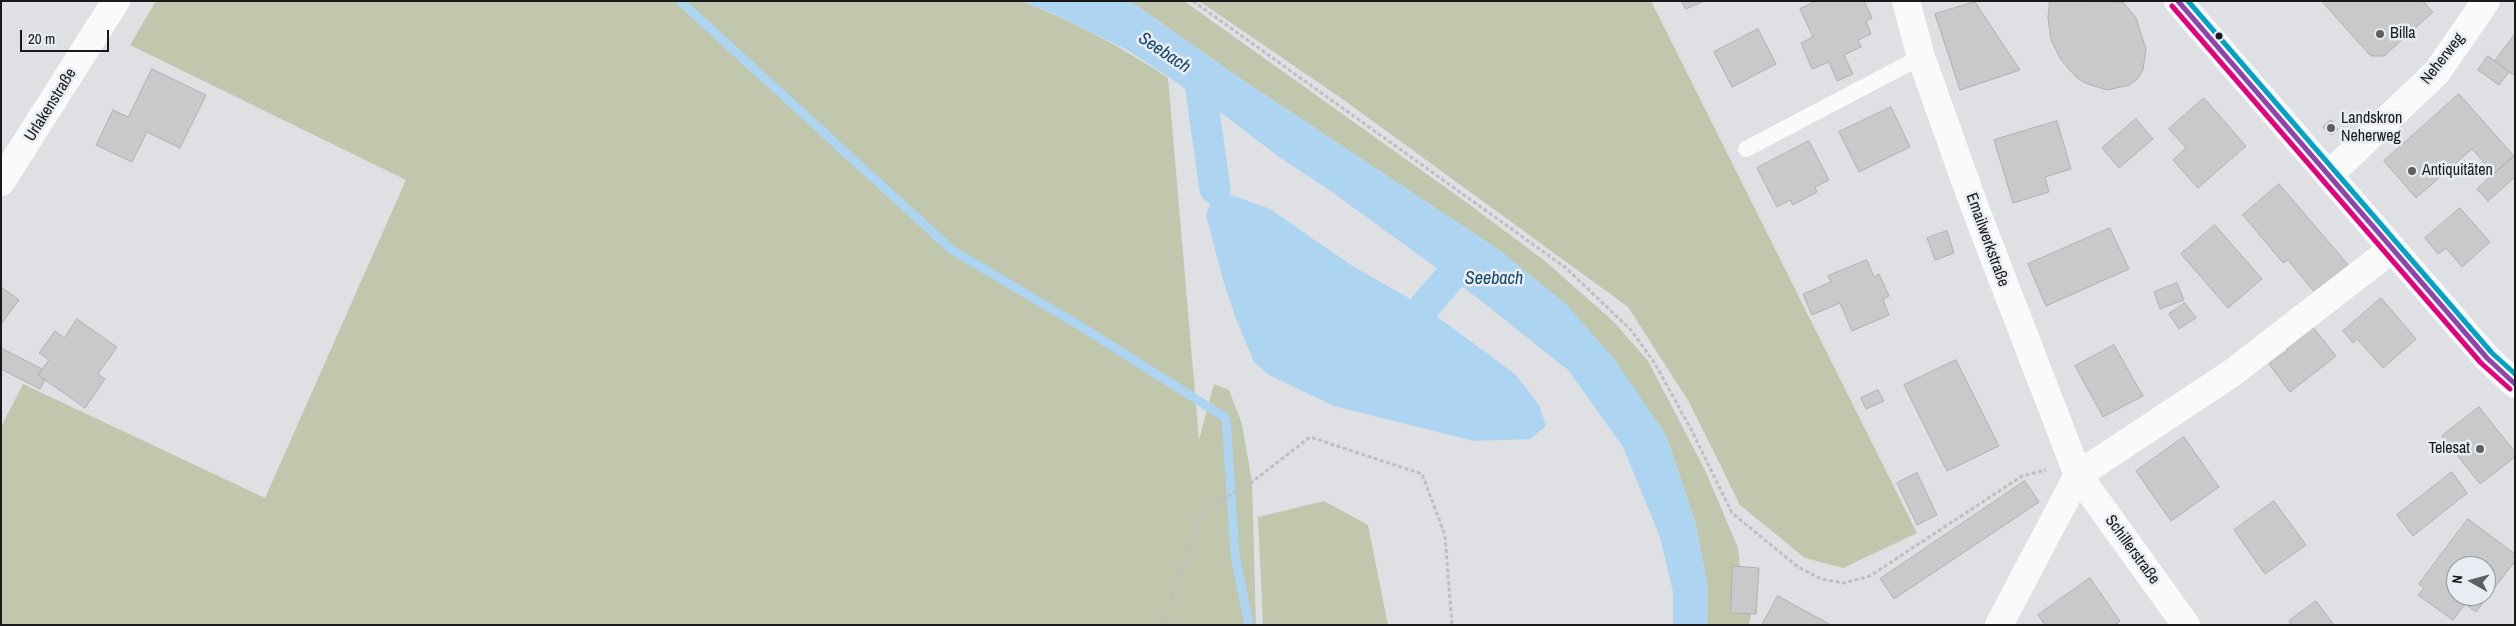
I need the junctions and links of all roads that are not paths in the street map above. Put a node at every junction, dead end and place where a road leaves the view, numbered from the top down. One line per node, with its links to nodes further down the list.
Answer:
1 (116, 1): 8 (street, Urlakenstraße)
2 (1906, 1): 5 (street, Emailwerkstraße)
3 (2178, 1): 7 (street)
4 (2486, 1): 7 (street, Neherweg)
5 (1920, 57): 6 (lane); 11 (street, Emailwerkstraße)
6 (1746, 149)
7 (2330, 174): 9 (street)
8 (1, 182)
9 (2392, 249): 10 (street); 11 (street)
10 (2515, 384)
11 (2078, 476): 12 (street); 13 (street, Schillerstraße)
12 (2000, 625)
13 (2186, 625)

